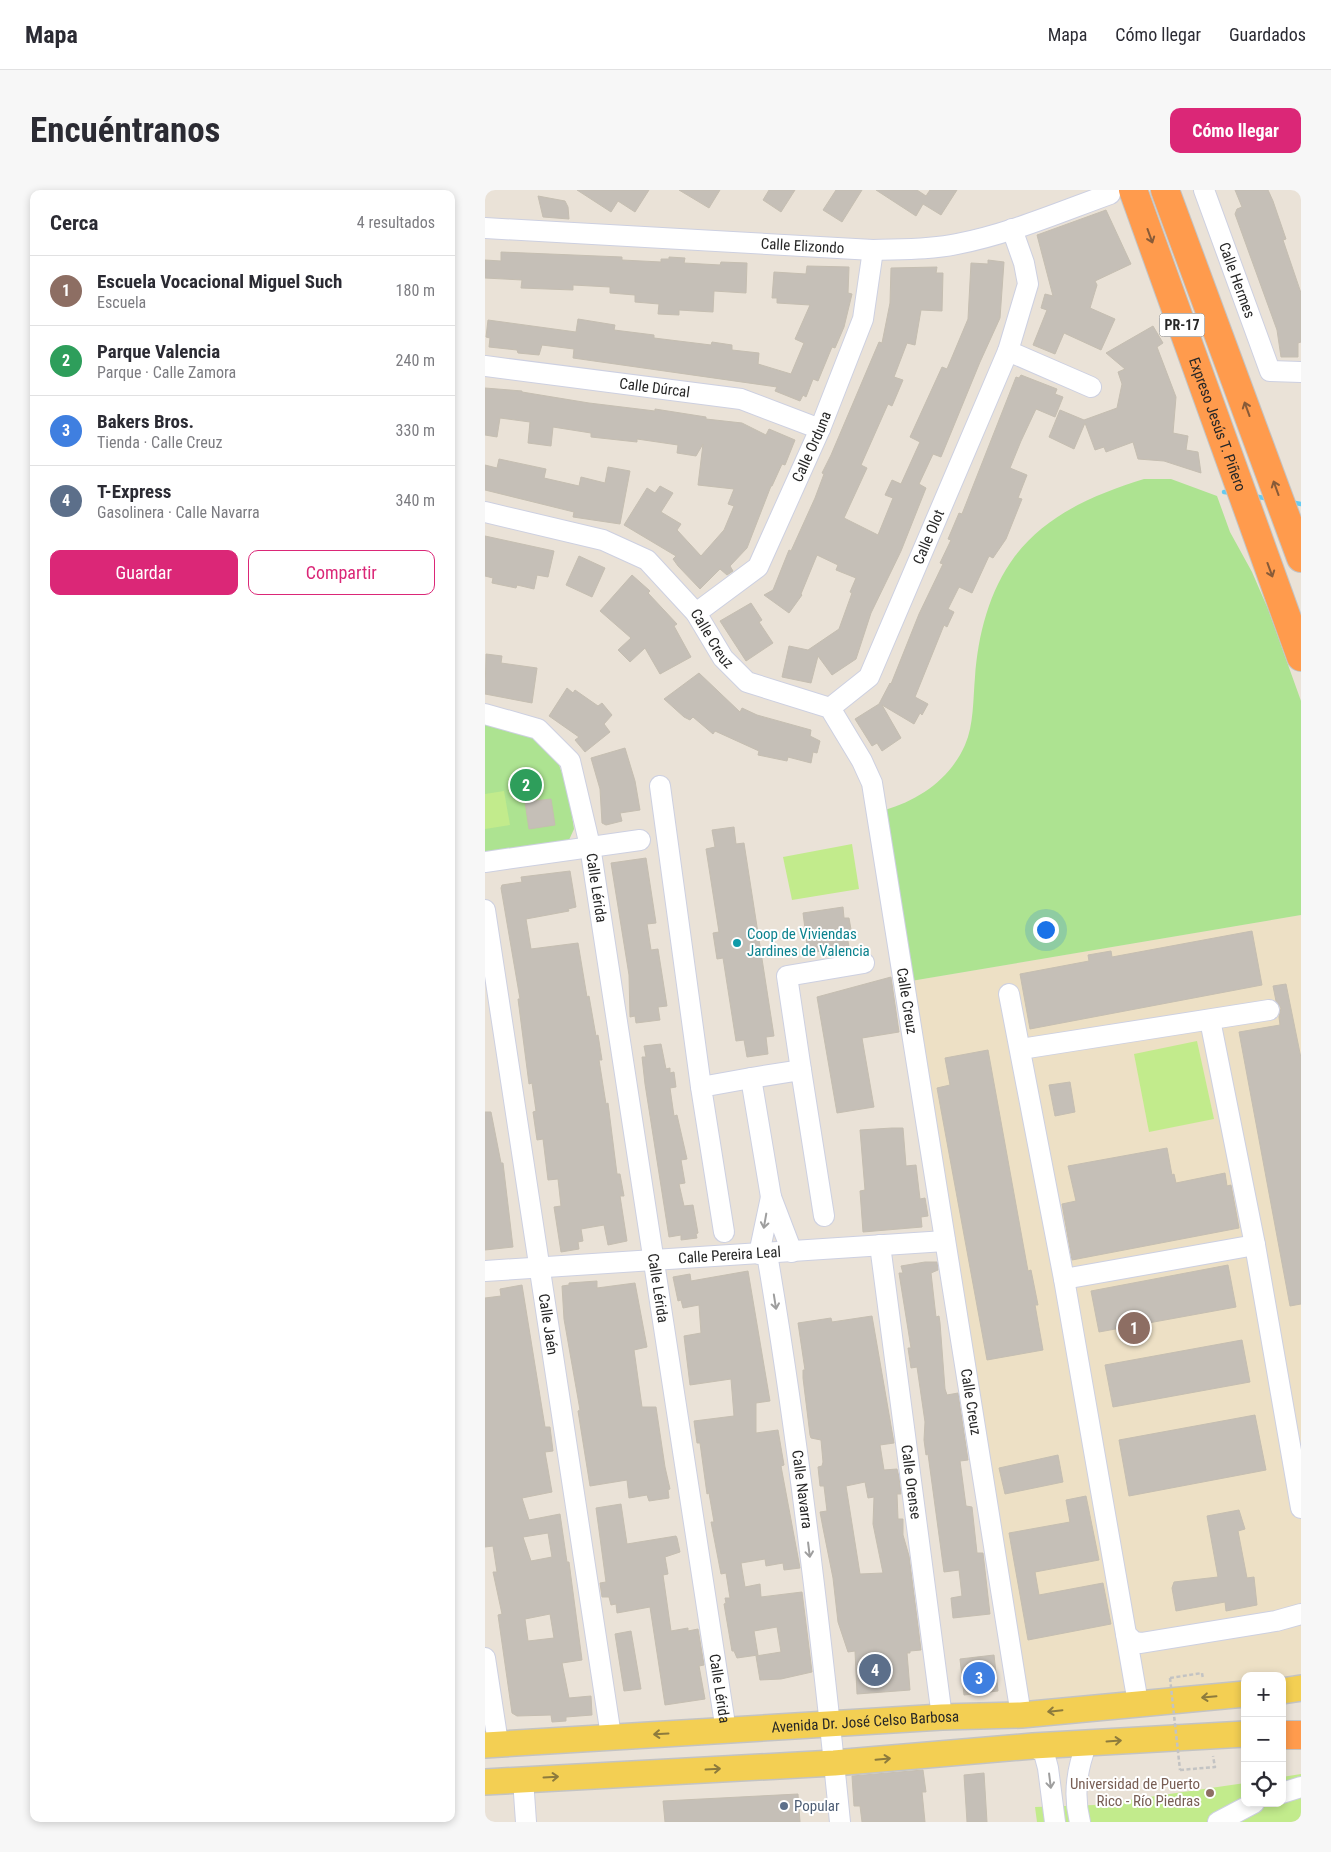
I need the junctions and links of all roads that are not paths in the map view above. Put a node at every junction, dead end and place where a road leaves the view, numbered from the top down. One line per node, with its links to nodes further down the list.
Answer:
1 (1165, 190): 13 (highway, PR-17, one-way to 1)
2 (1204, 190): 9 (street, Calle Hermes)
3 (1122, 192): 5 (street, Calle Elizondo); 15 (highway, Expreso Jesús T. Piñero / PR-17, one-way to 15)
4 (485, 228): 6 (street, Calle Elizondo)
5 (1012, 229): 6 (street, Calle Elizondo); 7 (street, Calle Olot)
6 (873, 250): 11 (street, Calle Orduna)
7 (1008, 351): 10 (street); 16 (street, Calle Olot)
8 (485, 366): 11 (street, Calle Dúrcal)
9 (1301, 372)
10 (1091, 386)
11 (820, 428): 14 (street, Calle Orduna)
12 (485, 512): 14 (street, Calle Creuz)
13 (1301, 558)
14 (696, 613): 16 (street, Calle Creuz)
15 (1301, 657)
16 (830, 708): 34 (street, Calle Creuz)
17 (485, 714): 20 (street, Calle Lérida)
18 (660, 786): 30 (street)
19 (640, 840): 20 (street)
20 (590, 846): 21 (street); 39 (street, Calle Lérida)
21 (485, 862)
22 (485, 910): 40 (street, Calle Jaén)
23 (865, 963): 28 (street)
24 (1009, 994): 27 (street)
25 (1269, 1010): 26 (street)
26 (1210, 1020): 27 (street); 36 (street)
27 (1021, 1049): 42 (street)
28 (801, 1070): 29 (street); 32 (street)
29 (751, 1078): 30 (street); 31 (street)
30 (701, 1087): 33 (street)
31 (771, 1197): 37 (street); 38 (street, one-way to 38)
32 (824, 1216)
33 (724, 1232)
34 (945, 1241): 35 (street, Calle Pereira Leal); 51 (street, Calle Creuz)
35 (880, 1245): 37 (street, Calle Pereira Leal); 52 (street, Calle Orense)
36 (1255, 1245): 42 (street); 43 (street)
37 (792, 1252): 38 (street, Calle Pereira Leal)
38 (763, 1254): 39 (street, Calle Pereira Leal); 53 (street, Calle Navarra, one-way to 53)
39 (653, 1260): 40 (street, Calle Pereira Leal); 56 (street, Calle Lérida)
40 (539, 1268): 41 (street, Calle Pereira Leal); 60 (street, Calle Jaén)
41 (485, 1271)
42 (1064, 1279): 45 (street)
43 (1301, 1508)
44 (1301, 1614): 45 (street)
45 (1126, 1634): 50 (street)
46 (485, 1658): 62 (street)
47 (1301, 1688): 48 (main road)
48 (1286, 1690)
49 (1241, 1694): 50 (main road, Avenida Dr. José Celso Barbosa, one-way to 50)
50 (1138, 1703): 51 (main road, Avenida Dr. José Celso Barbosa, one-way to 51)
51 (1021, 1715): 52 (main road, Avenida Dr. José Celso Barbosa)
52 (942, 1717): 53 (main road, Avenida Dr. José Celso Barbosa)
53 (831, 1725): 56 (main road, Avenida Dr. José Celso Barbosa); 64 (street, Calle Navarra)
54 (1301, 1726): 55 (main road)
55 (1286, 1729)
56 (726, 1731): 60 (main road, Avenida Dr. José Celso Barbosa, one-way to 60)
57 (1241, 1734): 61 (main road, one-way to 57)
58 (1286, 1734): 59 (highway)
59 (1301, 1735)
60 (611, 1736): 62 (main road, Avenida Dr. José Celso Barbosa)
61 (1087, 1743): 63 (main road); 73 (street)
62 (492, 1744)
63 (1033, 1746): 64 (main road, one-way to 63); 72 (street, one-way to 72)
64 (834, 1764): 65 (main road, one-way to 64); 71 (street, Calle Navarra)
65 (523, 1779): 66 (main road); 70 (street)
66 (485, 1782)
67 (1301, 1787): 68 (street)
68 (1286, 1792)
69 (1246, 1807): 74 (street)
70 (526, 1822)
71 (840, 1822)
72 (1055, 1822)
73 (1080, 1822)
74 (1218, 1822)

